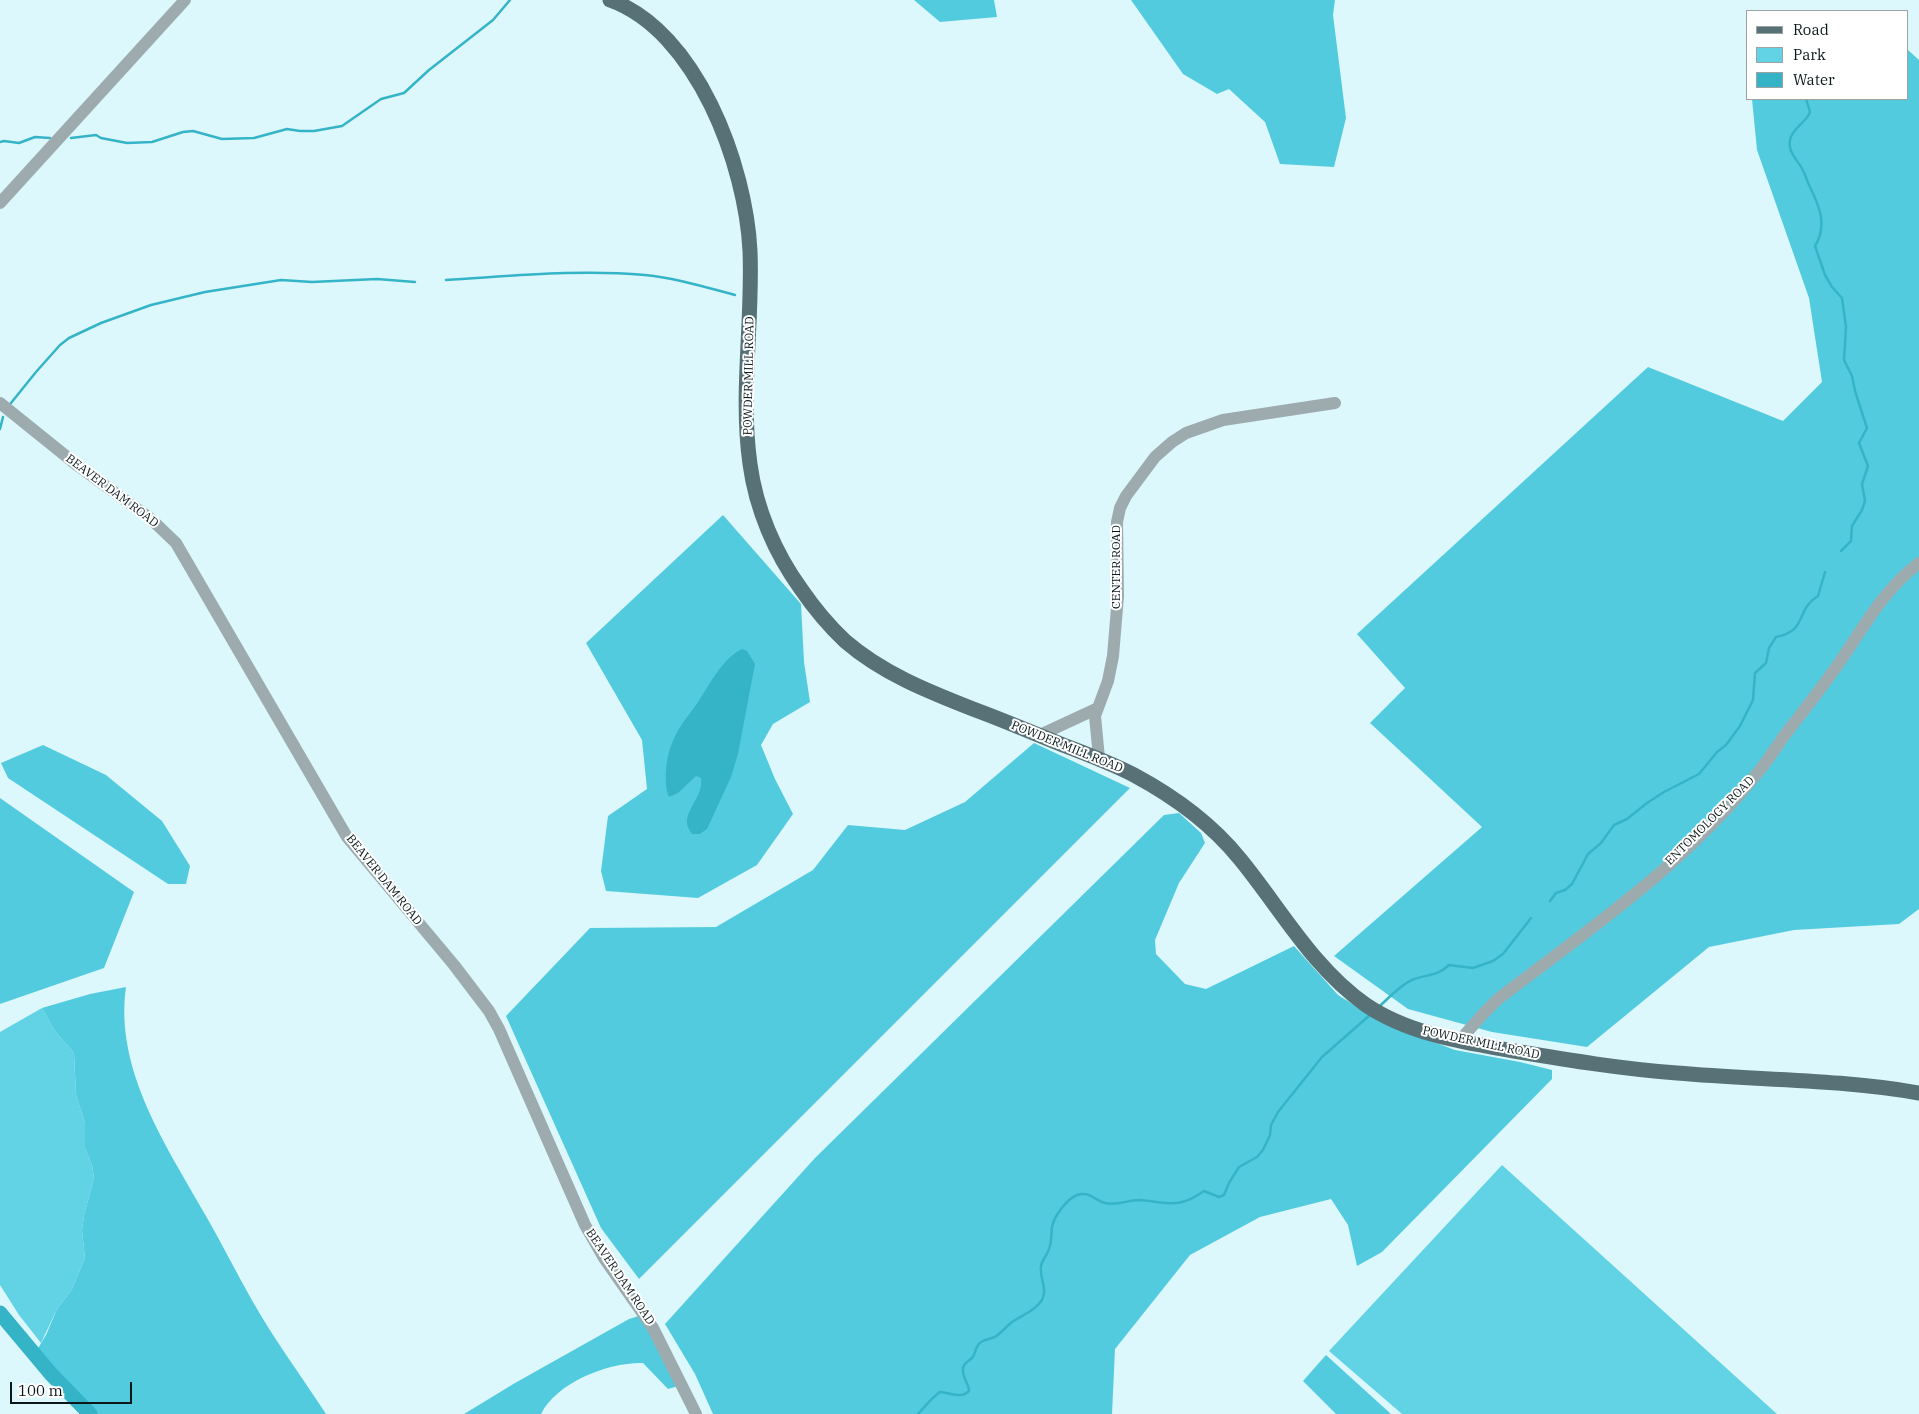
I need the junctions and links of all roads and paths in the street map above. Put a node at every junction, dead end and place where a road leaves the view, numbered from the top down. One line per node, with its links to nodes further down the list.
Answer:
1 (185, 0): 3 (street)
2 (610, 0): 8 (main road, POWDER MILL ROAD)
3 (0, 203)
4 (1336, 402): 7 (street, CENTER ROAD)
5 (0, 403): 12 (street, BEAVER DAM ROAD)
6 (1919, 564): 10 (street, ENTOMOLOGY ROAD)
7 (1096, 710): 8 (street); 9 (street, CENTER ROAD)
8 (1040, 735): 9 (main road, POWDER MILL ROAD)
9 (1099, 758): 10 (main road, POWDER MILL ROAD)
10 (1460, 1040): 11 (main road, POWDER MILL ROAD)
11 (1919, 1093)
12 (696, 1414)

